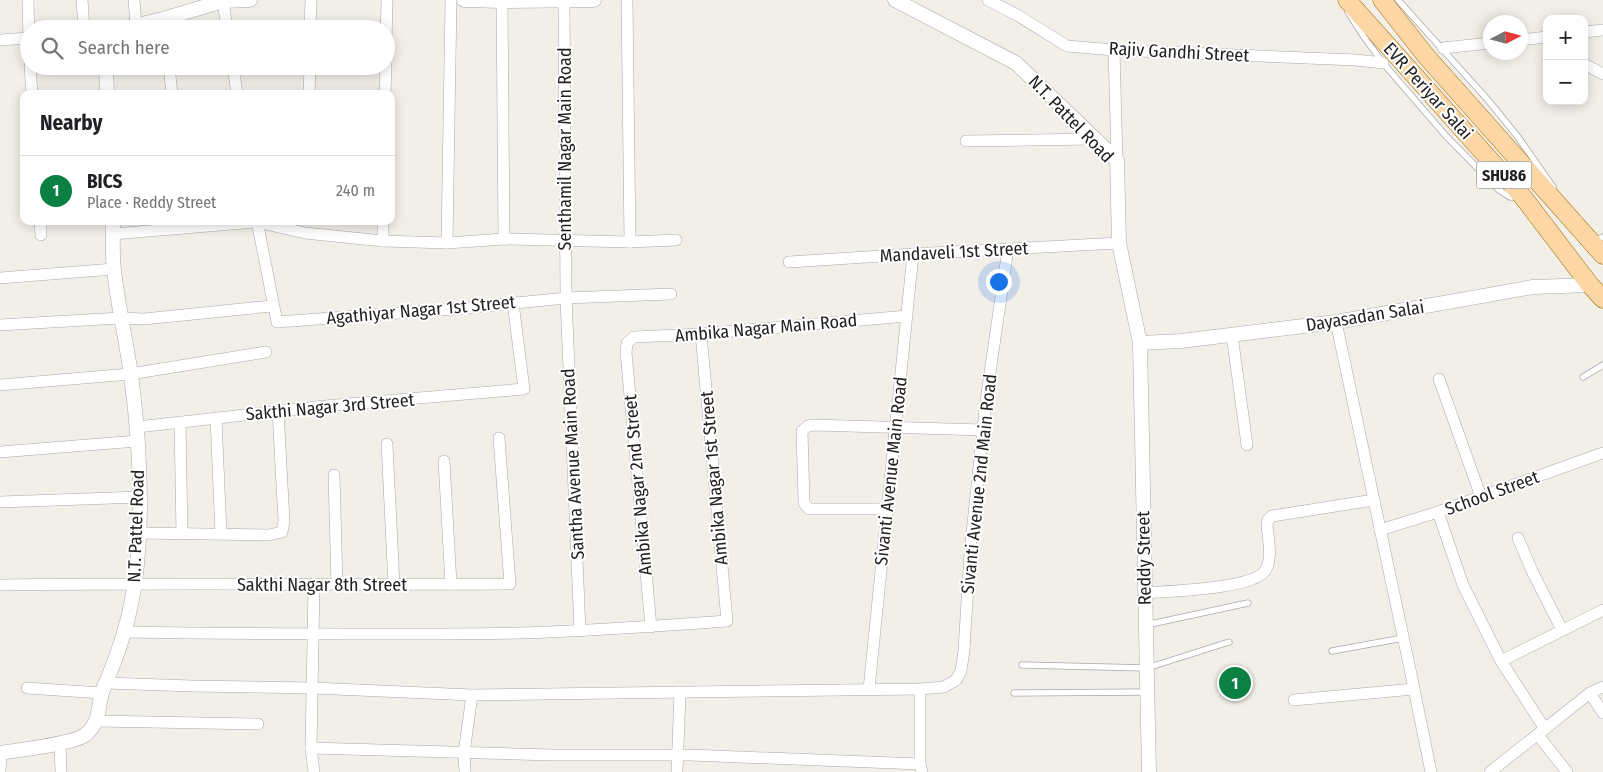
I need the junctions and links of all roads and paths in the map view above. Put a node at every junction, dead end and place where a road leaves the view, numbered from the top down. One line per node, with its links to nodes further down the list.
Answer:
1 (28, 0): 19 (street)
2 (82, 0): 20 (street)
3 (134, 0): 21 (street)
4 (250, 0): 16 (street)
5 (311, 0): 24 (street)
6 (387, 0): 25 (street)
7 (451, 0): 70 (street)
8 (464, 0): 17 (street)
9 (594, 0): 18 (street)
10 (627, 0): 69 (street)
11 (895, 0): 52 (street, N.T. Pattel Road)
12 (988, 0): 36 (street, Rajiv Gandhi Street)
13 (1346, 0): 37 (lane); 55 (main road, EVR Periyar Salai / SHU86)
14 (1382, 0): 56 (main road, EVR Periyar Salai / SHU86)
15 (1398, 0): 35 (lane)
16 (223, 1): 22 (street); 23 (street)
17 (502, 1): 18 (street); 65 (street)
18 (564, 1): 68 (street, Senthamil Nagar Main Road)
19 (29, 20)
20 (83, 20)
21 (136, 20)
22 (174, 20)
23 (226, 20)
24 (310, 20)
25 (387, 20)
26 (1603, 30): 27 (street)
27 (1588, 32)
28 (1543, 37): 29 (street)
29 (1534, 38): 31 (street); 33 (street)
30 (20, 39): 32 (street)
31 (1528, 39)
32 (0, 40)
33 (1543, 43)
34 (1483, 44): 35 (street)
35 (1443, 48): 56 (lane)
36 (1114, 50): 37 (street, Rajiv Gandhi Street); 54 (street)
37 (1383, 63): 55 (lane)
38 (1588, 66): 39 (street)
39 (1603, 74)
40 (31, 75): 46 (street)
41 (106, 75): 47 (street)
42 (170, 75): 48 (street)
43 (235, 75): 49 (street)
44 (310, 75): 50 (street)
45 (386, 75): 51 (street)
46 (32, 90)
47 (107, 90)
48 (172, 90)
49 (237, 90)
50 (309, 90)
51 (385, 90)
52 (1095, 139): 53 (street); 54 (street, N.T. Pattel Road)
53 (966, 141)
54 (1116, 160): 71 (street, N.T. Pattel Road)
55 (1523, 197): 78 (main road, EVR Periyar Salai / SHU86)
56 (1559, 206): 72 (main road, EVR Periyar Salai / SHU86)
57 (40, 225): 64 (street)
58 (185, 225): 63 (street)
59 (258, 225): 83 (street)
60 (286, 225): 62 (street)
61 (383, 225): 67 (street)
62 (306, 227): 67 (street)
63 (113, 228): 76 (street, N.T. Pattel Road)
64 (41, 235)
65 (504, 239): 68 (street); 70 (street)
66 (676, 240): 69 (street)
67 (383, 241): 70 (street)
68 (566, 242): 69 (street); 80 (street, Senthamil Nagar Main Road)
69 (630, 242)
70 (447, 243)
71 (1119, 243): 73 (street, Mandaveli 1st Street); 91 (street, N.T. Pattel Road)
72 (1599, 245)
73 (1008, 249): 74 (street, Mandaveli 1st Street); 102 (street, Sivanti Avenue 2nd Main Road)
74 (913, 254): 75 (street, Mandaveli 1st Street); 84 (street, Sivanti Avenue Main Road)
75 (789, 262)
76 (114, 268): 77 (street); 85 (street, N.T. Pattel Road)
77 (0, 278)
78 (1590, 285): 81 (main road, EVR Periyar Salai / SHU86); 86 (street, Dayasadan Salai)
79 (671, 294): 80 (street, Agathiyar Nagar 1st Street)
80 (566, 298): 82 (street, Agathiyar Nagar 1st Street); 134 (street, Santha Avenue Main Road)
81 (1603, 299)
82 (513, 303): 83 (street, Agathiyar Nagar 1st Street); 98 (street, Sakthi Nagar 3rd Street)
83 (272, 306): 85 (street)
84 (907, 316): 88 (street, Ambika Nagar Main Road); 101 (street, Sivanti Avenue Main Road)
85 (120, 318): 87 (street); 94 (street, N.T. Pattel Road)
86 (1336, 322): 89 (street, Dayasadan Salai); 113 (street)
87 (0, 325)
88 (701, 334): 90 (street, Ambika Nagar Main Road); 132 (street, Ambika Nagar 1st Street)
89 (1232, 335): 91 (street, Dayasadan Salai); 106 (street)
90 (627, 343): 132 (street, Ambika Nagar 2nd Street)
91 (1140, 343): 128 (street, Reddy Street)
92 (266, 352): 94 (street)
93 (1603, 366): 95 (lane)
94 (130, 374): 97 (street); 103 (street, N.T. Pattel Road)
95 (1584, 377)
96 (1439, 380): 112 (street)
97 (0, 385)
98 (278, 411): 99 (street, Sakthi Nagar 3rd Street); 120 (street)
99 (216, 418): 100 (street, Sakthi Nagar 3rd Street); 120 (street)
100 (180, 422): 103 (street, Sakthi Nagar 3rd Street); 119 (street)
101 (896, 427): 102 (street); 115 (street, Sivanti Avenue Main Road); 115 (street)
102 (983, 430): 148 (street, Sivanti Avenue 2nd Main Road)
103 (137, 434): 107 (street, Sakthi Nagar 3rd Street); 111 (street, N.T. Pattel Road)
104 (499, 438): 123 (street, Sakthi Nagar 8th Street)
105 (387, 444): 126 (street)
106 (1247, 445)
107 (0, 452)
108 (1603, 453): 112 (street, School Street)
109 (444, 461): 123 (street)
110 (334, 475): 125 (street)
111 (140, 497): 114 (street); 118 (street, N.T. Pattel Road)
112 (1481, 497): 116 (street, School Street)
113 (1374, 500): 117 (street); 128 (street)
114 (0, 502)
115 (887, 509): 147 (street, Sivanti Avenue Main Road)
116 (1438, 512): 117 (street, School Street); 140 (street)
117 (1380, 530): 137 (street)
118 (139, 533): 119 (street); 122 (street, N.T. Pattel Road)
119 (182, 534): 120 (street)
120 (221, 534)
121 (1518, 538): 133 (street)
122 (135, 584): 124 (street, Sakthi Nagar 8th Street); 127 (street, Sakthi Nagar 8th Street); 135 (street, N.T. Pattel Road)
123 (451, 584): 126 (street, Sakthi Nagar 8th Street)
124 (0, 585)
125 (337, 585): 126 (street, Sakthi Nagar 8th Street); 127 (street, Sakthi Nagar 8th Street)
126 (394, 585)
127 (314, 586): 136 (street)
128 (1145, 593): 131 (street, Reddy Street)
129 (1248, 603): 131 (lane)
130 (1603, 610): 133 (street)
131 (1146, 625): 142 (street, Reddy Street)
132 (651, 627): 134 (street)
133 (1562, 630): 140 (street)
134 (580, 631): 136 (street)
135 (123, 632): 136 (street); 145 (street, N.T. Pattel Road)
136 (313, 634): 146 (street)
137 (1403, 638): 139 (lane); 149 (street)
138 (1229, 642): 142 (lane)
139 (1332, 651)
140 (1501, 661): 159 (street)
141 (1022, 665): 142 (lane)
142 (1146, 668): 151 (street, Reddy Street)
143 (1603, 687): 152 (street)
144 (27, 688): 145 (street, Sivanti Avenue 2nd Main Road)
145 (104, 688): 146 (street, Sivanti Avenue 2nd Main Road); 157 (street, N.T. Pattel Road)
146 (312, 688): 154 (street, Sivanti Avenue 2nd Main Road); 161 (street)
147 (869, 689): 148 (street, Sivanti Avenue 2nd Main Road); 150 (street, Sivanti Avenue 2nd Main Road)
148 (920, 689): 165 (street)
149 (1414, 689): 155 (street); 172 (street)
150 (680, 692): 154 (street, Sivanti Avenue 2nd Main Road); 164 (street)
151 (1147, 692): 153 (lane); 171 (street, Reddy Street)
152 (1590, 693): 156 (street); 159 (street)
153 (1014, 694)
154 (472, 695): 163 (street)
155 (1294, 700)
156 (1603, 713)
157 (97, 721): 158 (street); 160 (street)
158 (258, 724)
159 (1541, 732): 173 (street); 174 (street)
160 (60, 743): 162 (street); 167 (street)
161 (311, 748): 163 (street); 168 (street)
162 (0, 753): 166 (street)
163 (464, 753): 164 (street); 169 (street)
164 (678, 755): 165 (street); 170 (street)
165 (921, 768)
166 (0, 772)
167 (61, 772)
168 (314, 772)
169 (465, 772)
170 (678, 772)
171 (1149, 772)
172 (1431, 772)
173 (1490, 772)
174 (1567, 772)

